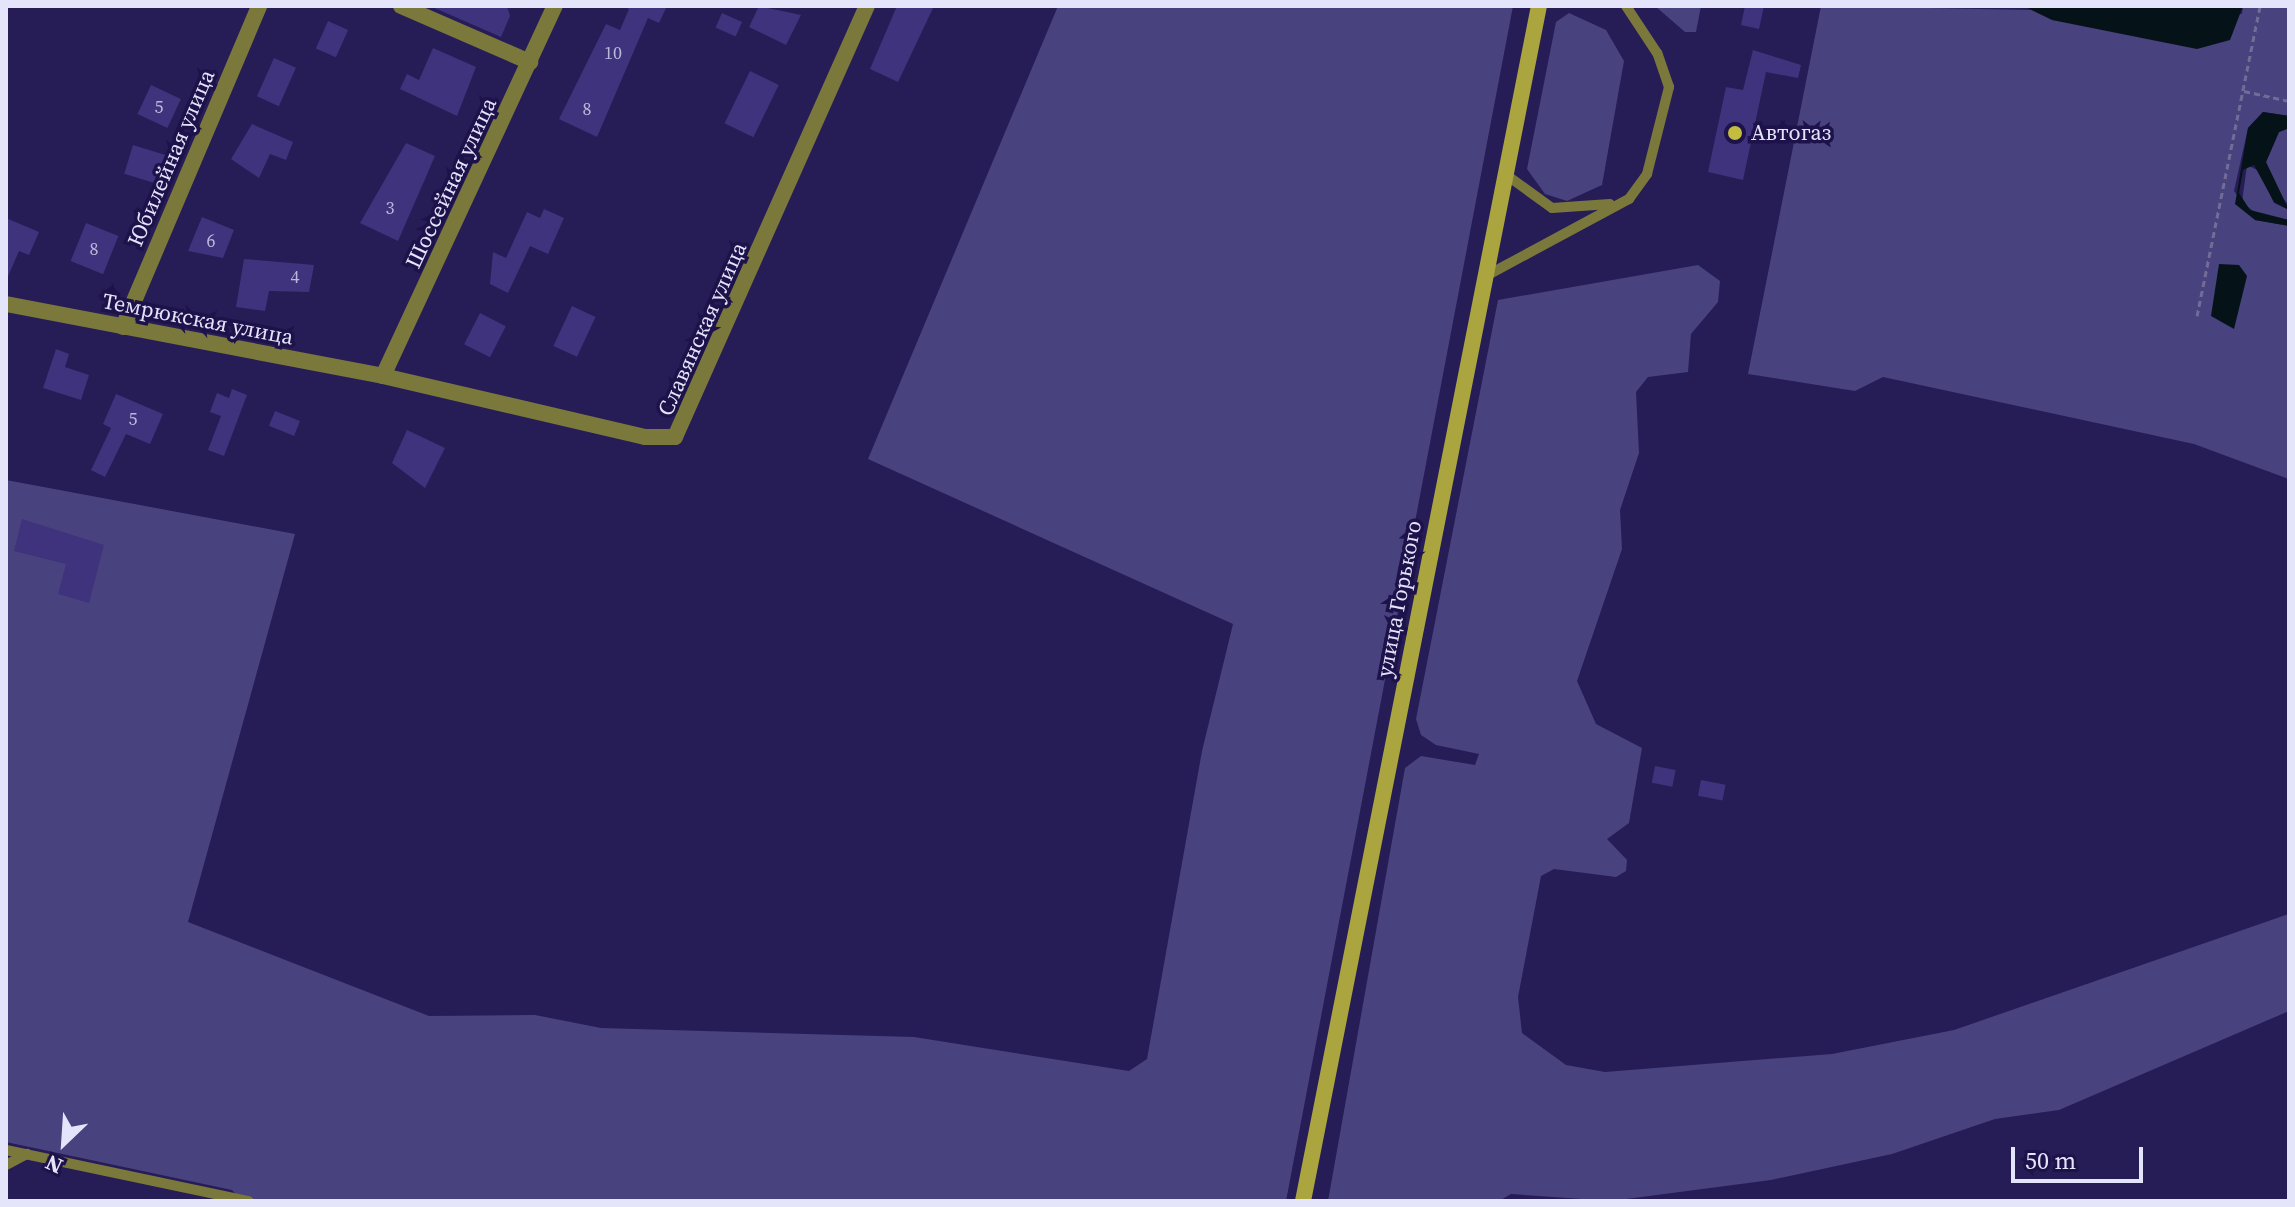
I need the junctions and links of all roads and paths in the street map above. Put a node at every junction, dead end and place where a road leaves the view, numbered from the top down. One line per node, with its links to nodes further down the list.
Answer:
1 (259, 6): 16 (street, Юбилейная улица)
2 (401, 6): 8 (street)
3 (555, 6): 8 (street, Шоссейная улица)
4 (867, 6): 17 (street, Славянская улица)
5 (1626, 6): 12 (lane)
6 (2260, 6): 9 (path)
7 (1538, 9): 11 (main road, улица Горького)
8 (530, 62): 17 (street, Шоссейная улица)
9 (2244, 91): 10 (path); 15 (path)
10 (2289, 101)
11 (1505, 174): 12 (lane); 13 (main road, улица Горького)
12 (1629, 199): 13 (lane)
13 (1484, 277): 22 (main road, улица Горького)
14 (6, 304): 16 (street, Темрюкская улица)
15 (2197, 316)
16 (123, 327): 17 (street, Темрюкская улица)
17 (383, 376)
18 (6, 1150): 19 (lane)
19 (27, 1154): 20 (lane); 21 (lane)
20 (6, 1165)
21 (249, 1201)
22 (1303, 1201)

